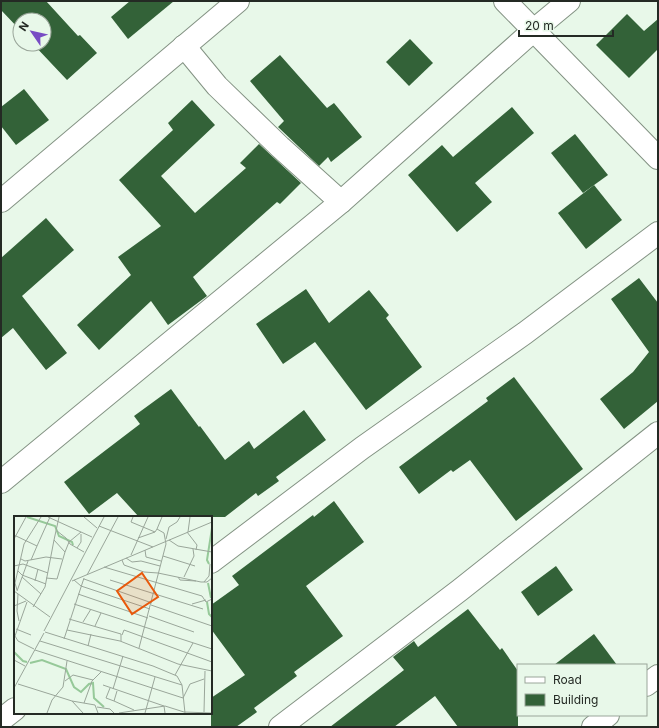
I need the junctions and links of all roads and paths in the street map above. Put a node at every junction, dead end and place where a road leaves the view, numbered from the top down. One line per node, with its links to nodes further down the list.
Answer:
1 (238, 1): 5 (street)
2 (505, 1): 4 (street)
3 (569, 1): 4 (street)
4 (534, 30): 6 (street); 8 (street)
5 (184, 46): 7 (street); 8 (street)
6 (658, 158)
7 (1, 201)
8 (341, 202): 11 (street)
9 (658, 233): 12 (street)
10 (658, 433): 18 (street)
11 (1, 482)
12 (212, 561)
13 (658, 676): 14 (street)
14 (647, 684)
15 (14, 710): 17 (street)
16 (607, 716): 19 (street)
17 (1, 720)
18 (280, 727)
19 (593, 727)

